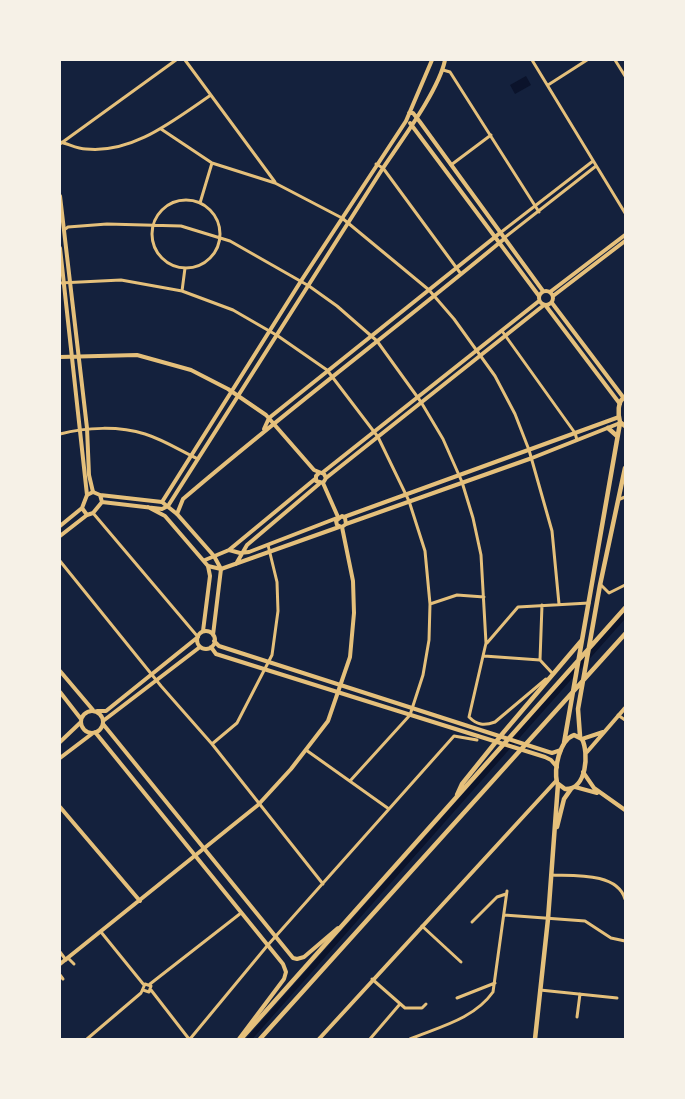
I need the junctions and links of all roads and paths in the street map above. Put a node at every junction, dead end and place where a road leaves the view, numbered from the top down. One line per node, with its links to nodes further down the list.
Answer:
1 (176, 60): 18 (street)
2 (185, 60): 11 (street)
3 (432, 60): 12 (street)
4 (445, 60): 8 (street)
5 (532, 60): 10 (street)
6 (587, 60): 10 (street)
7 (615, 61): 9 (street)
8 (443, 70): 13 (street); 17 (street)
9 (625, 76)
10 (548, 84): 19 (street)
11 (211, 95): 16 (street); 25 (street)
12 (409, 113): 13 (street); 14 (street)
13 (415, 118): 15 (street); 22 (street)
14 (406, 121): 15 (street); 21 (street)
15 (412, 124): 24 (street); 39 (street)
16 (161, 129): 18 (street); 20 (street)
17 (491, 135): 22 (street); 28 (street)
18 (61, 143)
19 (593, 161): 23 (street); 28 (street)
20 (212, 163): 25 (street); 27 (street)
21 (376, 164): 24 (street); 31 (street)
22 (451, 165): 35 (street)
23 (596, 166): 29 (street); 30 (street)
24 (383, 168): 32 (street); 45 (street)
25 (275, 183): 31 (street)
26 (60, 196): 34 (street)
27 (200, 203): 33 (street); 38 (street)
28 (534, 205): 29 (street); 35 (street)
29 (539, 212): 40 (street)
30 (625, 213)
31 (342, 218): 32 (street); 47 (street)
32 (348, 222): 50 (street); 51 (street)
33 (153, 224): 34 (street); 38 (street); 44 (street)
34 (64, 230): 36 (street); 48 (street)
35 (500, 233): 39 (street); 40 (street)
36 (60, 234)
37 (625, 234): 54 (street)
38 (220, 238): 44 (street); 47 (street)
39 (494, 238): 42 (street); 45 (street)
40 (504, 239): 42 (street); 53 (street)
41 (625, 241): 54 (street)
42 (498, 244): 46 (street); 56 (street)
43 (60, 248): 49 (street)
44 (185, 268): 52 (street)
45 (457, 268): 46 (street); 51 (street)
46 (461, 274): 55 (street)
47 (301, 281): 50 (street); 59 (street)
48 (70, 283): 49 (street); 52 (street); 68 (street)
49 (62, 284): 67 (street)
50 (308, 286): 61 (street); 62 (street)
51 (429, 290): 55 (street); 61 (street)
52 (182, 291): 59 (street)
53 (543, 291): 54 (street); 56 (street)
54 (551, 294): 57 (street)
55 (434, 295): 64 (street); 65 (street)
56 (539, 299): 58 (street); 60 (street)
57 (552, 303): 58 (street); 75 (street)
58 (545, 306): 63 (street); 77 (street)
59 (271, 331): 62 (street); 72 (street)
60 (502, 331): 63 (street); 65 (street)
61 (371, 335): 64 (street); 70 (street)
62 (278, 336): 70 (street); 73 (street)
63 (506, 336): 66 (street); 86 (street)
64 (377, 341): 71 (street); 74 (street)
65 (478, 350): 66 (street); 74 (street)
66 (482, 355): 76 (street); 91 (street)
67 (72, 356): 68 (street); 69 (street); 81 (street)
68 (79, 356): 72 (street); 82 (street)
69 (60, 357)
70 (327, 370): 71 (street); 78 (street)
71 (333, 378): 80 (street); 85 (street)
72 (232, 392): 73 (street); 92 (street)
73 (238, 396): 78 (street); 93 (street)
74 (417, 396): 76 (street); 85 (street)
75 (624, 397): 77 (main road)
76 (421, 402): 88 (street); 97 (street)
77 (620, 404): 79 (main road)
78 (269, 418): 80 (street); 84 (street)
79 (622, 422): 83 (street); 86 (street); 89 (main road)
80 (274, 423): 84 (street); 96 (street)
81 (79, 428): 82 (street); 87 (street); 103 (street)
82 (87, 428): 92 (street); 101 (street)
83 (608, 428): 89 (main road); 90 (street)
84 (264, 430): 107 (street)
85 (374, 432): 88 (street); 96 (street)
86 (575, 433): 90 (street); 91 (street)
87 (60, 434)
88 (378, 437): 98 (street); 102 (street)
89 (618, 438): 135 (main road)
90 (577, 440): 94 (street)
91 (529, 450): 94 (street); 97 (street)
92 (192, 456): 93 (street); 110 (street)
93 (198, 458): 105 (street)
94 (532, 458): 99 (street); 137 (street)
95 (625, 468): 106 (main road)
96 (318, 475): 98 (street); 100 (street); 123 (street)
97 (459, 475): 99 (street); 102 (street)
98 (326, 478): 100 (street)
99 (462, 482): 108 (street); 134 (street)
100 (321, 484): 118 (street); 125 (street)
101 (93, 492): 103 (street); 104 (street)
102 (406, 494): 108 (street); 117 (street)
103 (87, 495): 113 (street)
104 (100, 495): 109 (street); 110 (street)
105 (177, 495): 107 (street); 111 (street)
106 (622, 498): 132 (main road)
107 (183, 499): 115 (street)
108 (409, 501): 120 (street); 136 (street)
109 (102, 502): 112 (street); 114 (street)
110 (162, 502): 111 (street)
111 (168, 506): 112 (street); 115 (street)
112 (148, 507): 127 (street)
113 (82, 508): 116 (street); 119 (street)
114 (93, 514): 116 (street); 144 (street)
115 (177, 514): 126 (street)
116 (87, 515): 121 (street)
117 (344, 517): 118 (street); 120 (street)
118 (337, 518): 120 (street); 122 (street)
119 (60, 526)
120 (342, 526): 124 (street); 158 (street)
121 (60, 536)
122 (268, 545): 124 (street); 125 (street)
123 (229, 550): 125 (street); 126 (street)
124 (270, 551): 129 (street); 152 (street)
125 (240, 553): 129 (street)
126 (214, 556): 127 (street); 131 (street)
127 (205, 560): 130 (street)
128 (60, 561): 156 (street)
129 (236, 564): 131 (street)
130 (208, 566): 131 (street); 141 (street)
131 (221, 569): 143 (street)
132 (600, 585): 133 (street); 140 (main road)
133 (625, 585)
134 (484, 597): 136 (street); 147 (street)
135 (590, 603): 137 (street); 140 (main road); 145 (main road)
136 (430, 604): 161 (street)
137 (560, 604): 138 (street)
138 (542, 605): 147 (street); 151 (street)
139 (625, 608): 186 (main road)
140 (592, 629): 171 (main road)
141 (203, 631): 143 (street); 144 (street)
142 (625, 634): 226 (main road)
143 (213, 635): 146 (street)
144 (198, 637): 148 (street); 156 (street)
145 (584, 638): 155 (main road); 174 (main road)
146 (214, 641): 149 (street); 152 (street)
147 (486, 643): 150 (street)
148 (200, 646): 149 (street); 157 (street)
149 (211, 647): 153 (street)
150 (484, 656): 151 (street); 155 (street)
151 (540, 660): 155 (street)
152 (269, 662): 153 (street); 158 (street)
153 (266, 668): 159 (street); 175 (street)
154 (60, 671): 163 (street)
155 (554, 673): 186 (main road)
156 (151, 674): 157 (street); 163 (street)
157 (156, 680): 168 (street); 175 (street)
158 (342, 684): 159 (street); 161 (street)
159 (340, 691): 164 (street); 176 (street)
160 (60, 692): 166 (street)
161 (413, 707): 164 (street); 177 (street)
162 (625, 708): 165 (street)
163 (95, 711): 166 (street); 168 (street)
164 (410, 715): 172 (street); 182 (street)
165 (618, 715): 167 (street); 170 (street)
166 (81, 720): 169 (street); 173 (street)
167 (625, 720)
168 (103, 722): 169 (street); 192 (street)
169 (94, 732): 179 (street); 193 (street)
170 (603, 732): 171 (street); 178 (street)
171 (581, 737): 174 (main road); 178 (main road)
172 (477, 738): 180 (street); 189 (street)
173 (60, 742)
174 (564, 743): 177 (main road)
175 (212, 744): 187 (street)
176 (306, 750): 182 (street); 187 (street)
177 (561, 750): 180 (main road)
178 (587, 752): 181 (main road)
179 (60, 758)
180 (557, 767): 183 (main road)
181 (583, 772): 184 (main road); 185 (street)
182 (350, 781): 189 (street)
183 (557, 782): 184 (main road); 191 (main road); 203 (street)
184 (573, 788): 185 (street); 191 (main road)
185 (601, 794): 190 (street)
186 (454, 800): 201 (main road)
187 (258, 804): 192 (street); 195 (street)
188 (60, 806): 197 (street)
189 (389, 809): 195 (street)
190 (625, 810)
191 (554, 841): 194 (main road)
192 (205, 848): 193 (street); 205 (street)
193 (196, 855): 197 (street); 198 (street)
194 (551, 875): 196 (street); 200 (main road)
195 (323, 884): 205 (street)
196 (625, 899)
197 (140, 901): 204 (street)
198 (241, 913): 207 (street); 215 (street)
199 (504, 915): 200 (street); 202 (street); 214 (street)
200 (548, 919): 206 (street); 216 (main road)
201 (345, 922): 205 (street); 225 (main road)
202 (472, 922)
203 (421, 925): 210 (street); 213 (street)
204 (101, 932): 209 (street); 215 (street)
205 (275, 937): 207 (street)
206 (625, 941)
207 (267, 946): 224 (street); 225 (street)
208 (60, 952): 209 (street)
209 (67, 959): 211 (street); 212 (street)
210 (460, 962)
211 (60, 964)
212 (74, 964)
213 (372, 979): 220 (street); 227 (street)
214 (496, 983): 218 (street); 229 (street)
215 (147, 988): 223 (street); 224 (street)
216 (540, 990): 217 (street); 230 (main road)
217 (580, 994): 219 (street); 222 (street)
218 (457, 998)
219 (618, 998)
220 (400, 1004): 221 (street); 228 (street)
221 (426, 1004)
222 (577, 1017)
223 (87, 1039)
224 (189, 1039)
225 (240, 1039)
226 (260, 1039)
227 (319, 1039)
228 (370, 1039)
229 (410, 1039)
230 (535, 1039)

